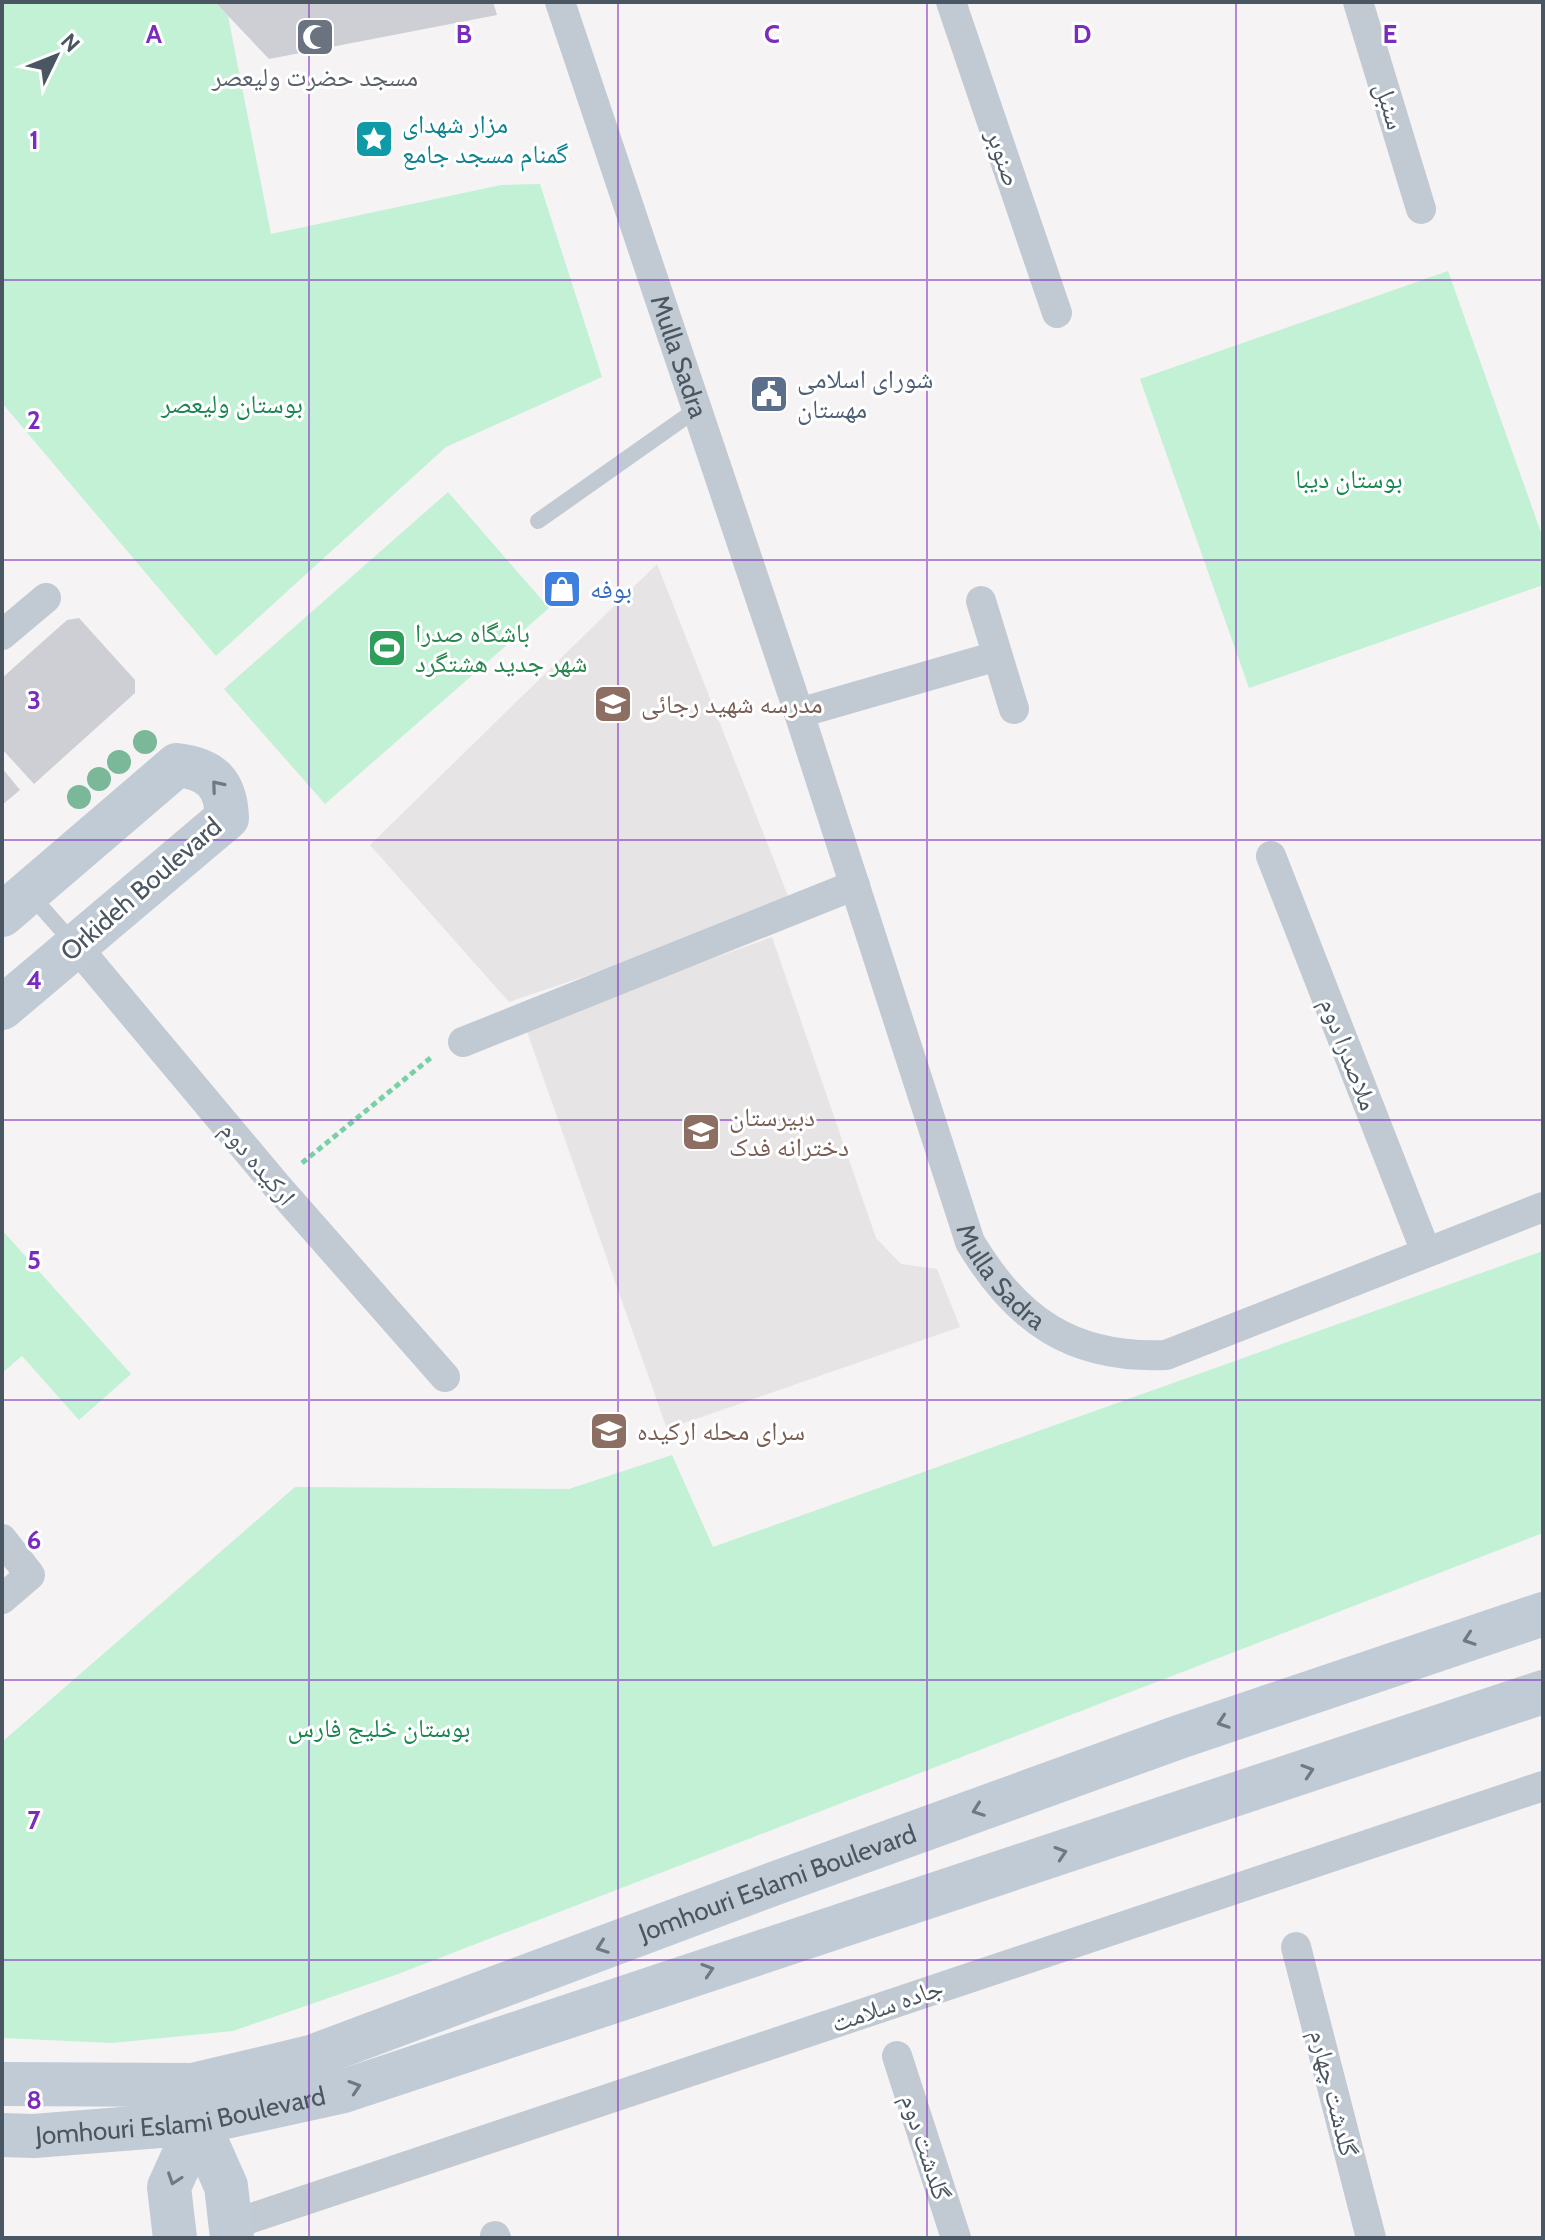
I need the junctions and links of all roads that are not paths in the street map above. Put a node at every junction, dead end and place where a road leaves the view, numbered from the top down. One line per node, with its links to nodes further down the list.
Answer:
1 (560, 2): 6 (street, Mulla Sadra)
2 (951, 2): 5 (street, صنوبر)
3 (1358, 2): 4 (street, سنبل)
4 (1421, 209)
5 (1057, 313)
6 (697, 409): 7 (lane); 13 (street, Mulla Sadra)
7 (538, 521)
8 (46, 598): 10 (street)
9 (981, 601): 11 (street)
10 (2, 635)
11 (997, 656): 12 (street); 13 (street)
12 (1014, 709)
13 (799, 713): 15 (street, Mulla Sadra)
14 (1271, 856): 21 (street, ملاصدرا دوم)
15 (855, 885): 19 (street); 21 (street, Mulla Sadra)
16 (15, 904): 17 (lane); 17 (street, Orkideh Boulevard, one-way to 16)
17 (76, 946): 18 (street, Orkideh Boulevard); 22 (street, ارکیده دوم)
18 (2, 1008)
19 (463, 1042)
20 (1543, 1207): 21 (street, Mulla Sadra)
21 (1426, 1252)
22 (445, 1377)
23 (2, 1539): 24 (street)
24 (2, 1599)
25 (1543, 1614): 31 (street, Jomhouri Eslami Boulevard, one-way to 31)
26 (1543, 1692): 31 (street, Jomhouri Eslami Boulevard, one-way to 26)
27 (1543, 1786): 33 (street, جاده سلامت)
28 (1296, 1947): 36 (street, گلدشت چهارم)
29 (897, 2056): 35 (street, گلدشت دوم)
30 (2, 2084): 31 (street, Jomhouri Eslami Boulevard)
31 (196, 2104): 32 (street, Jomhouri Eslami Boulevard); 33 (street); 34 (street, one-way to 34)
32 (2, 2135)
33 (232, 2232)
34 (175, 2238)
35 (956, 2238)
36 (1371, 2238)

